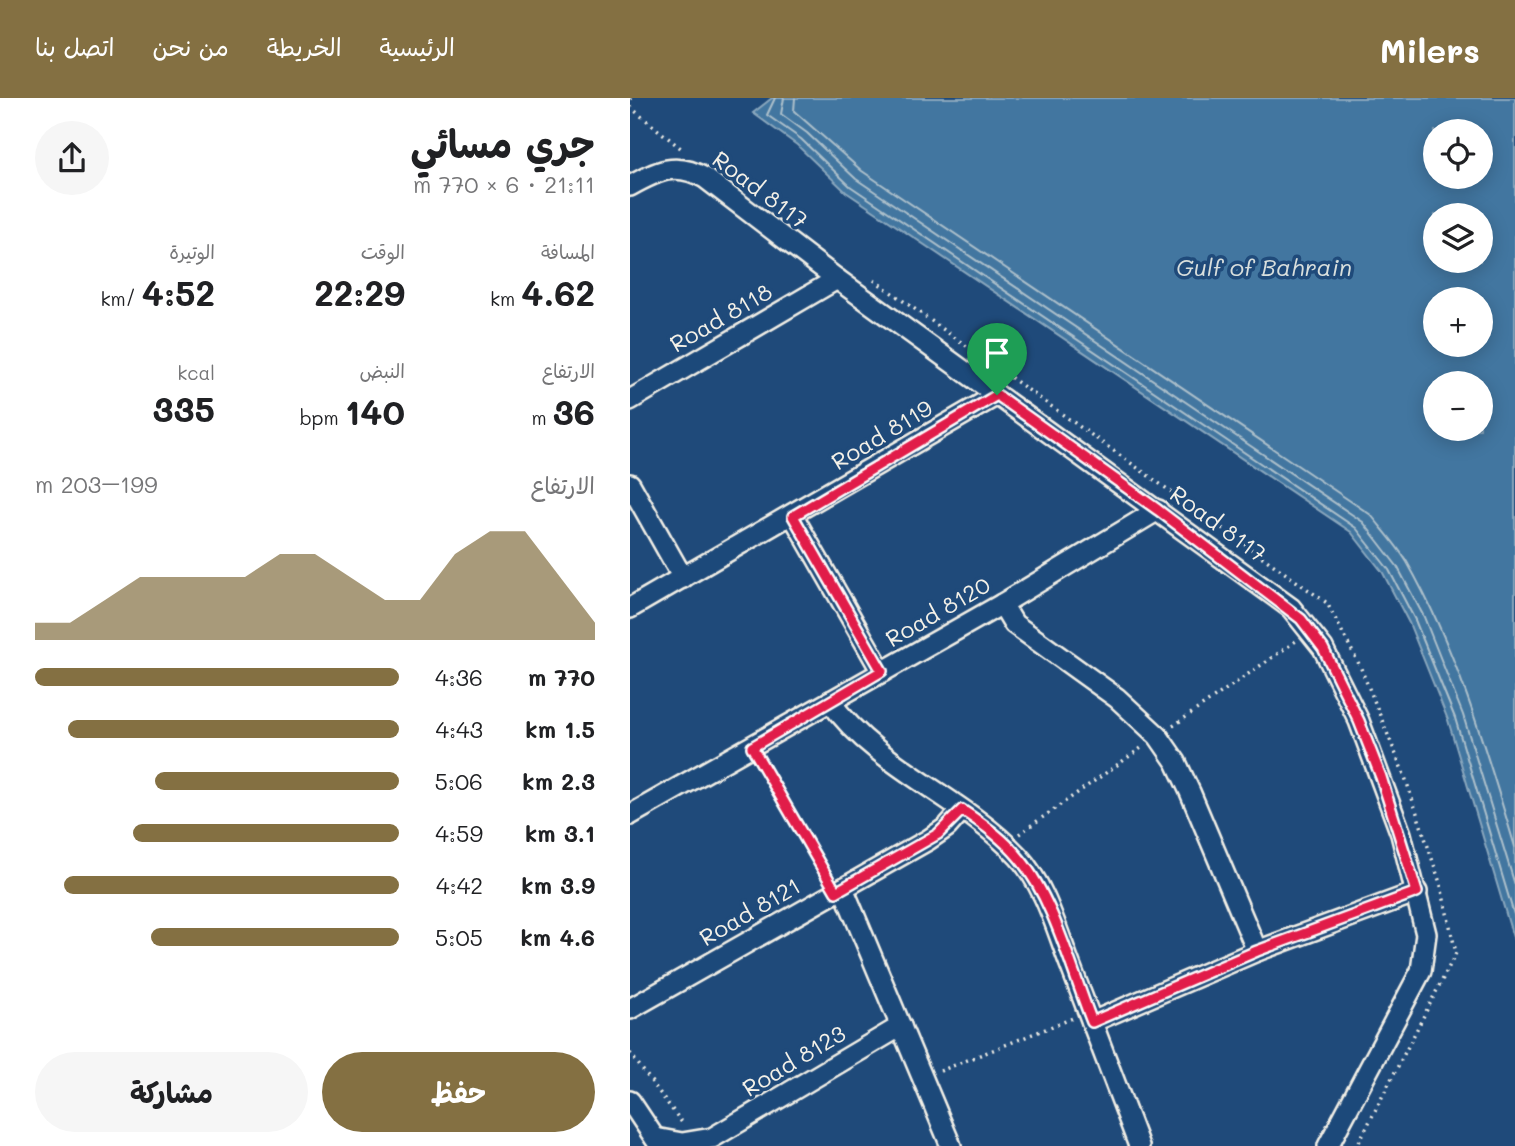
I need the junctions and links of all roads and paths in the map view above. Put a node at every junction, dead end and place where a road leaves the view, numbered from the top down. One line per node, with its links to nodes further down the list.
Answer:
1 (630, 107): 2 (path)
2 (684, 151)
3 (630, 186): 4 (street, Road 8117)
4 (837, 279): 6 (street, Road 8117); 7 (street, Road 8118)
5 (873, 280): 33 (path)
6 (997, 395): 9 (street, Road 8117); 10 (street, Road 8119)
7 (630, 400)
8 (630, 484): 11 (street)
9 (1158, 510): 12 (street, Road 8120); 20 (street, Road 8117)
10 (793, 516): 11 (street, Road 8119); 14 (street)
11 (683, 578): 13 (street, Road 8119)
12 (1002, 604): 14 (street, Road 8120); 21 (street)
13 (630, 608)
14 (882, 671): 15 (street, Road 8120)
15 (830, 701): 16 (street, Road 8120); 17 (street)
16 (752, 747): 18 (street, Road 8120); 19 (path)
17 (962, 810): 19 (street, Road 8121); 23 (street)
18 (630, 816)
19 (840, 890): 22 (street, Road 8121); 24 (street)
20 (1417, 892): 21 (street); 32 (street, Road 8117)
21 (1257, 951): 23 (street)
22 (630, 1009)
23 (1090, 1017): 26 (path); 31 (street)
24 (901, 1026): 26 (street); 29 (street, Road 8123)
25 (630, 1053): 29 (path)
26 (924, 1078): 30 (street)
27 (630, 1101): 28 (street)
28 (658, 1142): 29 (street)
29 (705, 1142)
30 (951, 1146)
31 (1139, 1146)
32 (1328, 1146)
33 (1357, 1146)

